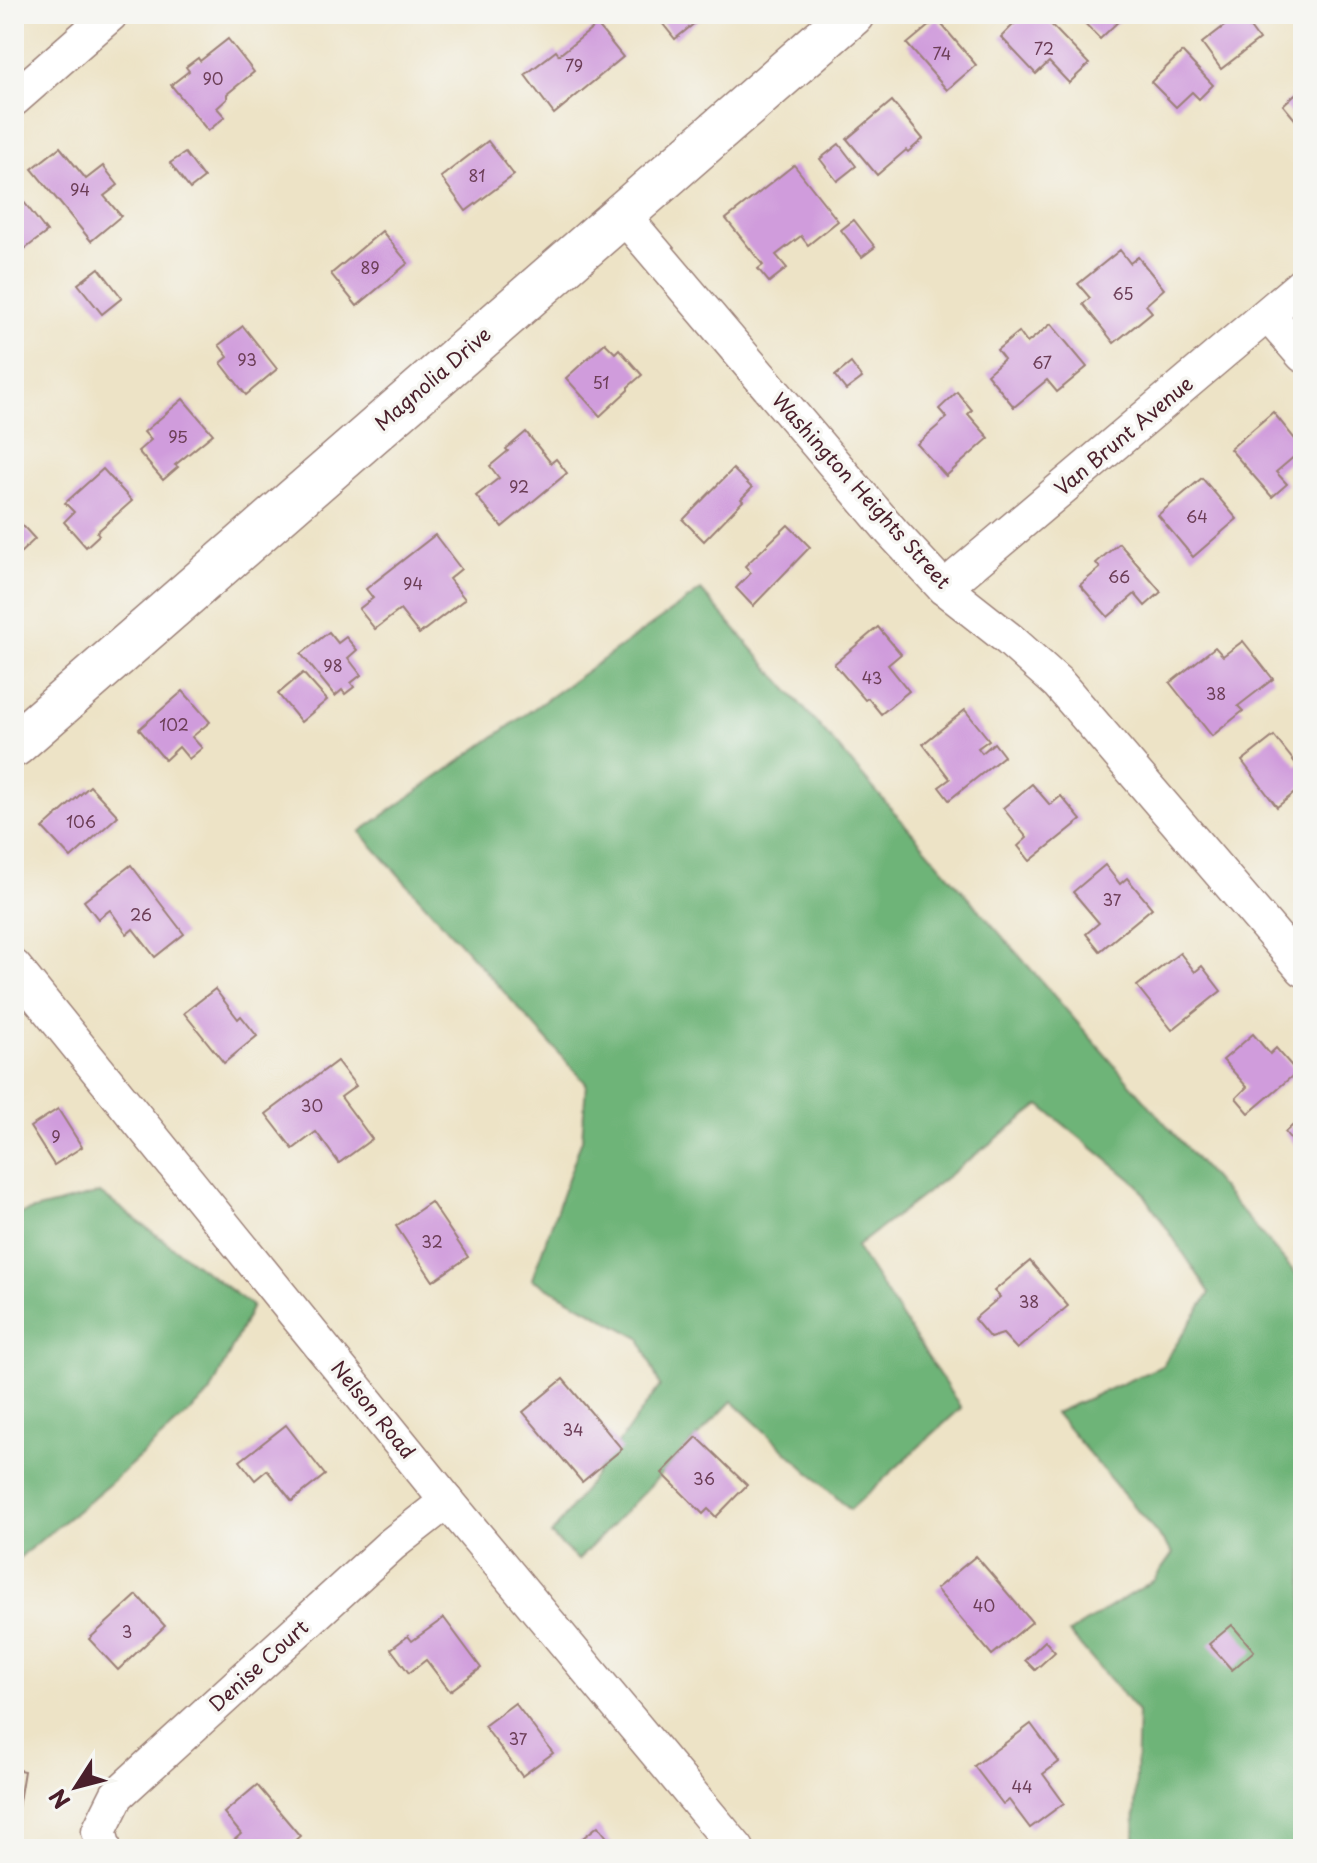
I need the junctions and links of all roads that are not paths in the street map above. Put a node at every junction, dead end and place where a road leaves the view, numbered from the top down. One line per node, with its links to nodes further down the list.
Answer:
1 (111, 14): 3 (street)
2 (852, 14): 4 (street, Magnolia Drive)
3 (14, 99)
4 (622, 214): 8 (street, Washington Heights Street); 9 (street, Magnolia Drive)
5 (1303, 284): 6 (street, Van Brunt Avenue)
6 (1268, 315): 7 (street); 8 (street, Van Brunt Avenue)
7 (1303, 355)
8 (944, 588): 11 (street, Washington Heights Street)
9 (14, 745)
10 (14, 967): 12 (street, Nelson Road)
11 (1303, 969)
12 (447, 1501): 13 (street, Denise Court); 14 (street, Nelson Road)
13 (104, 1849)
14 (737, 1849)

